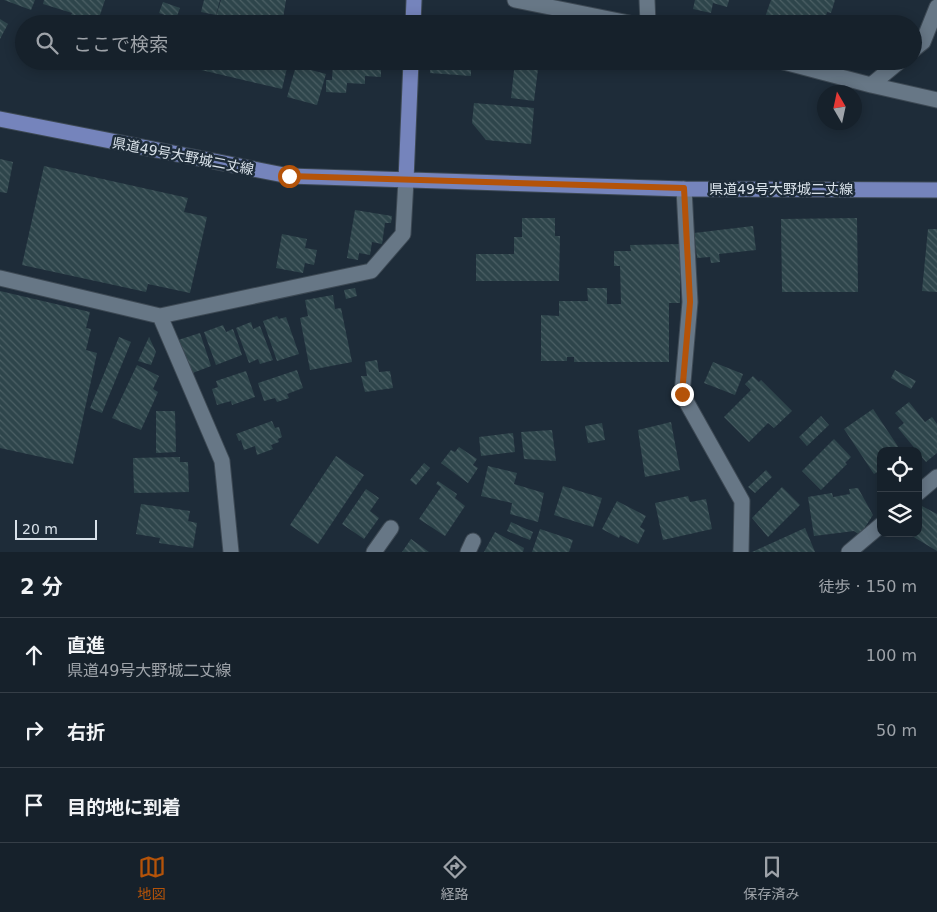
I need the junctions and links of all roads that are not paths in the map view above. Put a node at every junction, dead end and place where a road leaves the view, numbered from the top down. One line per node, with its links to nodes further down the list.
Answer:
1 (414, 0): 5 (main road)
2 (515, 0): 6 (street)
3 (647, 0): 7 (street)
4 (937, 7): 8 (street)
5 (413, 15)
6 (589, 15)
7 (648, 15)
8 (922, 43)
9 (411, 70): 15 (main road)
10 (814, 70): 12 (street)
11 (889, 70): 12 (street)
12 (871, 85): 13 (street)
13 (937, 100)
14 (0, 120): 15 (main road, 県道49号大野城二丈線)
15 (406, 180): 16 (main road, 県道49号大野城二丈線); 19 (street)
16 (684, 188): 17 (main road, 県道49号大野城二丈線); 26 (street)
17 (937, 190)
18 (0, 278): 19 (street)
19 (160, 316): 24 (street)
20 (937, 477): 21 (street)
21 (919, 492)
22 (391, 528): 25 (street)
23 (877, 528): 27 (street)
24 (231, 552)
25 (374, 552)
26 (741, 552)
27 (849, 552)

